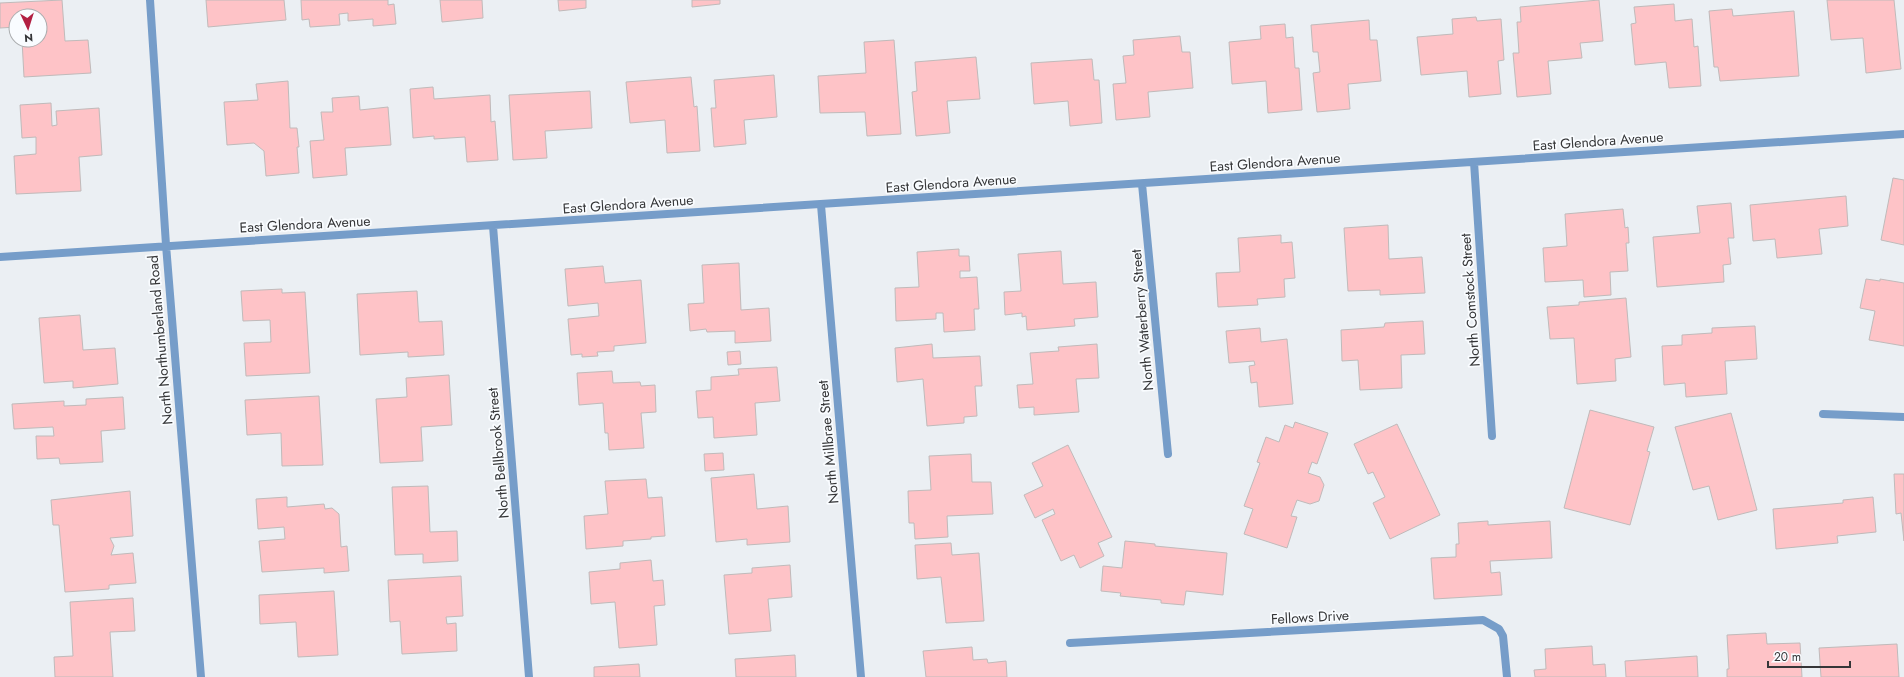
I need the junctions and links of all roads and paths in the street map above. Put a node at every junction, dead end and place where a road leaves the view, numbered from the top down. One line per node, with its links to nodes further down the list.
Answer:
1 (150, 0): 7 (street, North Northumberland Road)
2 (1904, 134): 3 (street, East Glendora Avenue)
3 (1474, 162): 4 (street, East Glendora Avenue); 11 (street, North Comstock Street)
4 (1142, 184): 5 (street, East Glendora Avenue); 12 (street, North Waterberry Street)
5 (821, 204): 6 (street, East Glendora Avenue); 16 (street, North Millbrae Street)
6 (493, 226): 7 (street, East Glendora Avenue); 15 (street, North Bellbrook Street)
7 (166, 245): 8 (street, East Glendora Avenue); 14 (street, North Northumberland Road)
8 (0, 257)
9 (1823, 414): 10 (street)
10 (1904, 417)
11 (1492, 436)
12 (1168, 454)
13 (1070, 643): 17 (street, Fellows Drive)
14 (201, 677)
15 (529, 677)
16 (861, 677)
17 (1507, 677)

